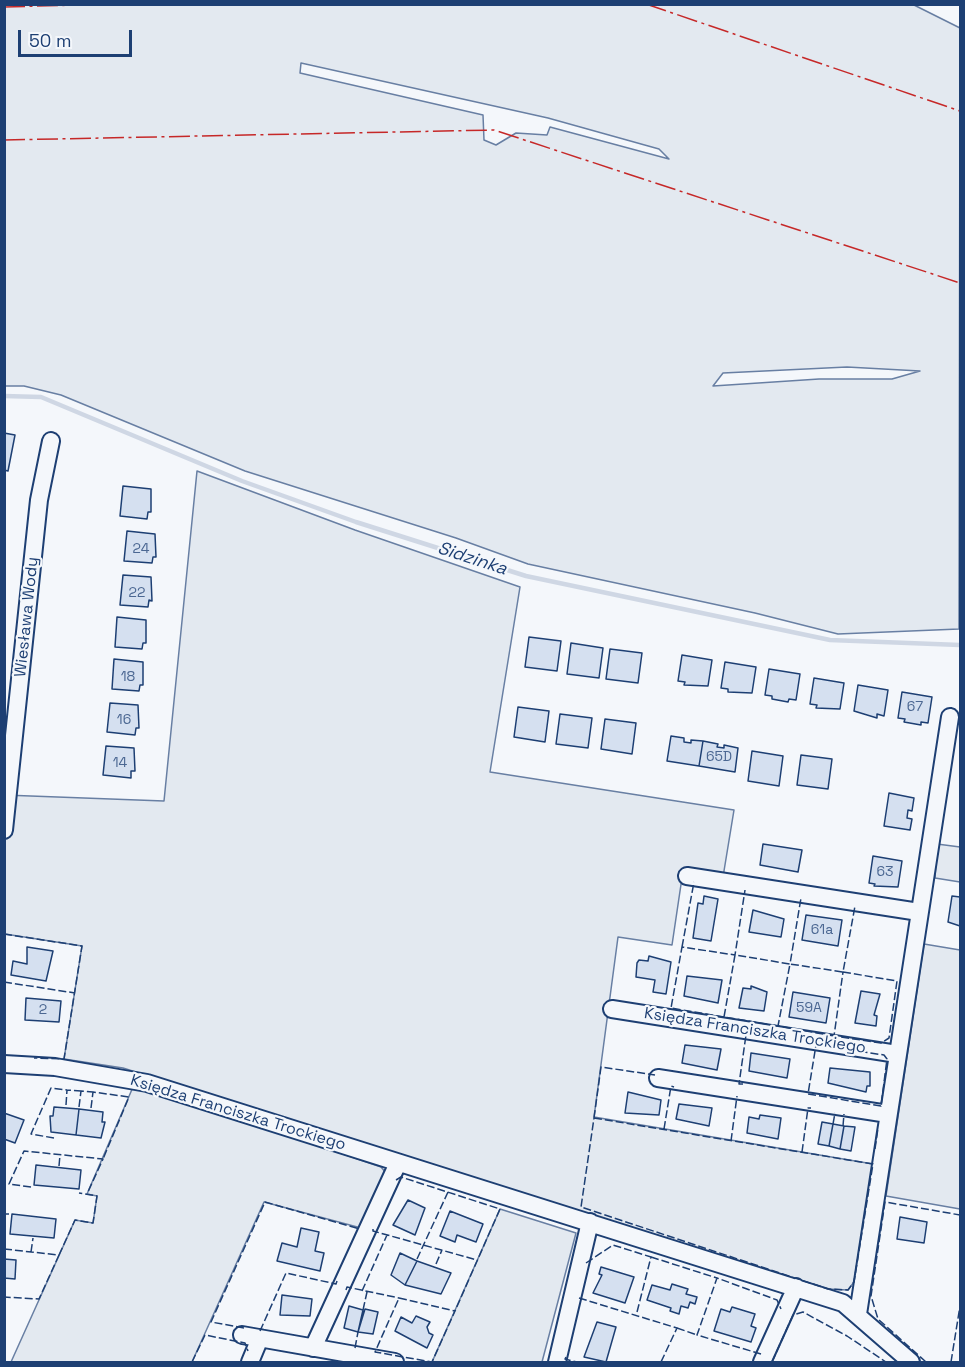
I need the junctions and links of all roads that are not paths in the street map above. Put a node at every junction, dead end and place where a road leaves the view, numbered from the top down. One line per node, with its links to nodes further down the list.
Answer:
1 (51, 441): 3 (street, Wiesława Wody)
2 (950, 717): 5 (street)
3 (4, 830)
4 (687, 876): 5 (street)
5 (919, 912): 7 (street)
6 (612, 1009): 7 (street, Księdza Franciszka Trockiego)
7 (897, 1054): 10 (street)
8 (4, 1064): 11 (street, Księdza Franciszka Trockiego)
9 (658, 1078): 10 (street)
10 (888, 1114): 14 (street)
11 (398, 1163): 12 (street, Księdza Franciszka Trockiego); 17 (street)
12 (590, 1222): 13 (street, Księdza Franciszka Trockiego); 21 (street)
13 (796, 1287): 14 (street, Księdza Franciszka Trockiego); 22 (street)
14 (858, 1314): 23 (street, Księdza Franciszka Trockiego)
15 (242, 1335): 16 (street)
16 (260, 1338): 17 (street); 19 (street)
17 (313, 1348): 18 (street)
18 (368, 1360): 20 (street)
19 (250, 1362)
20 (395, 1362)
21 (557, 1362)
22 (762, 1362)
23 (911, 1362)

